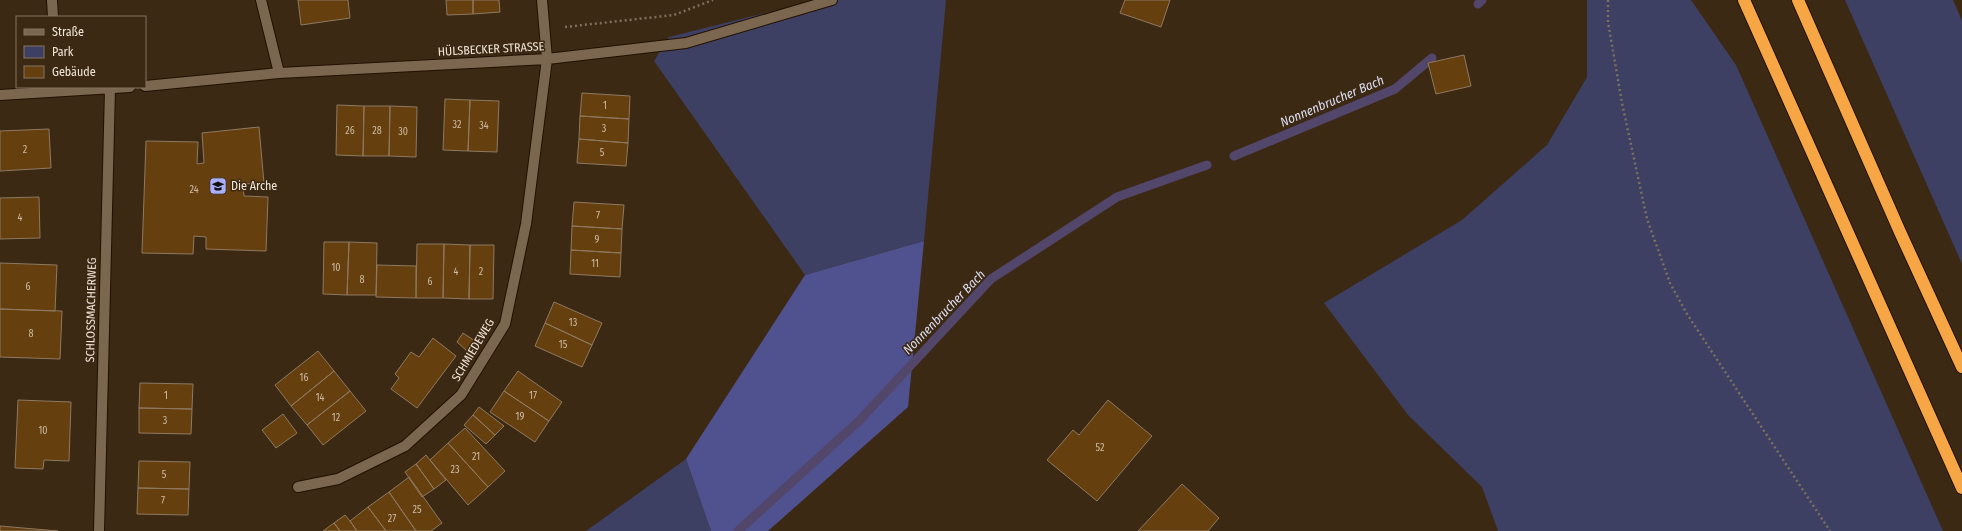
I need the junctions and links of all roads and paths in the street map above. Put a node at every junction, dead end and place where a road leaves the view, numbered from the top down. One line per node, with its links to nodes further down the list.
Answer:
1 (52, 0): 9 (street)
2 (261, 0): 12 (street)
3 (542, 0): 10 (street, SCHMIEDEWEG)
4 (713, 0): 10 (path)
5 (832, 0): 11 (street, HÜLSBECKER STRASSE)
6 (1608, 0): 22 (path)
7 (1744, 0): 20 (highway)
8 (1798, 0): 18 (highway)
9 (53, 16)
10 (544, 26): 11 (street, SCHMIEDEWEG)
11 (547, 59): 12 (street, HÜLSBECKER STRASSE); 19 (street, SCHMIEDEWEG)
12 (279, 73): 13 (street, HÜLSBECKER STRASSE)
13 (146, 86)
14 (120, 88): 16 (street)
15 (60, 89): 16 (street); 17 (street)
16 (110, 89): 21 (street, SCHLOSSMACHERWEG)
17 (0, 95)
18 (1962, 368)
19 (298, 487)
20 (1962, 488)
21 (99, 531)
22 (1830, 531)

